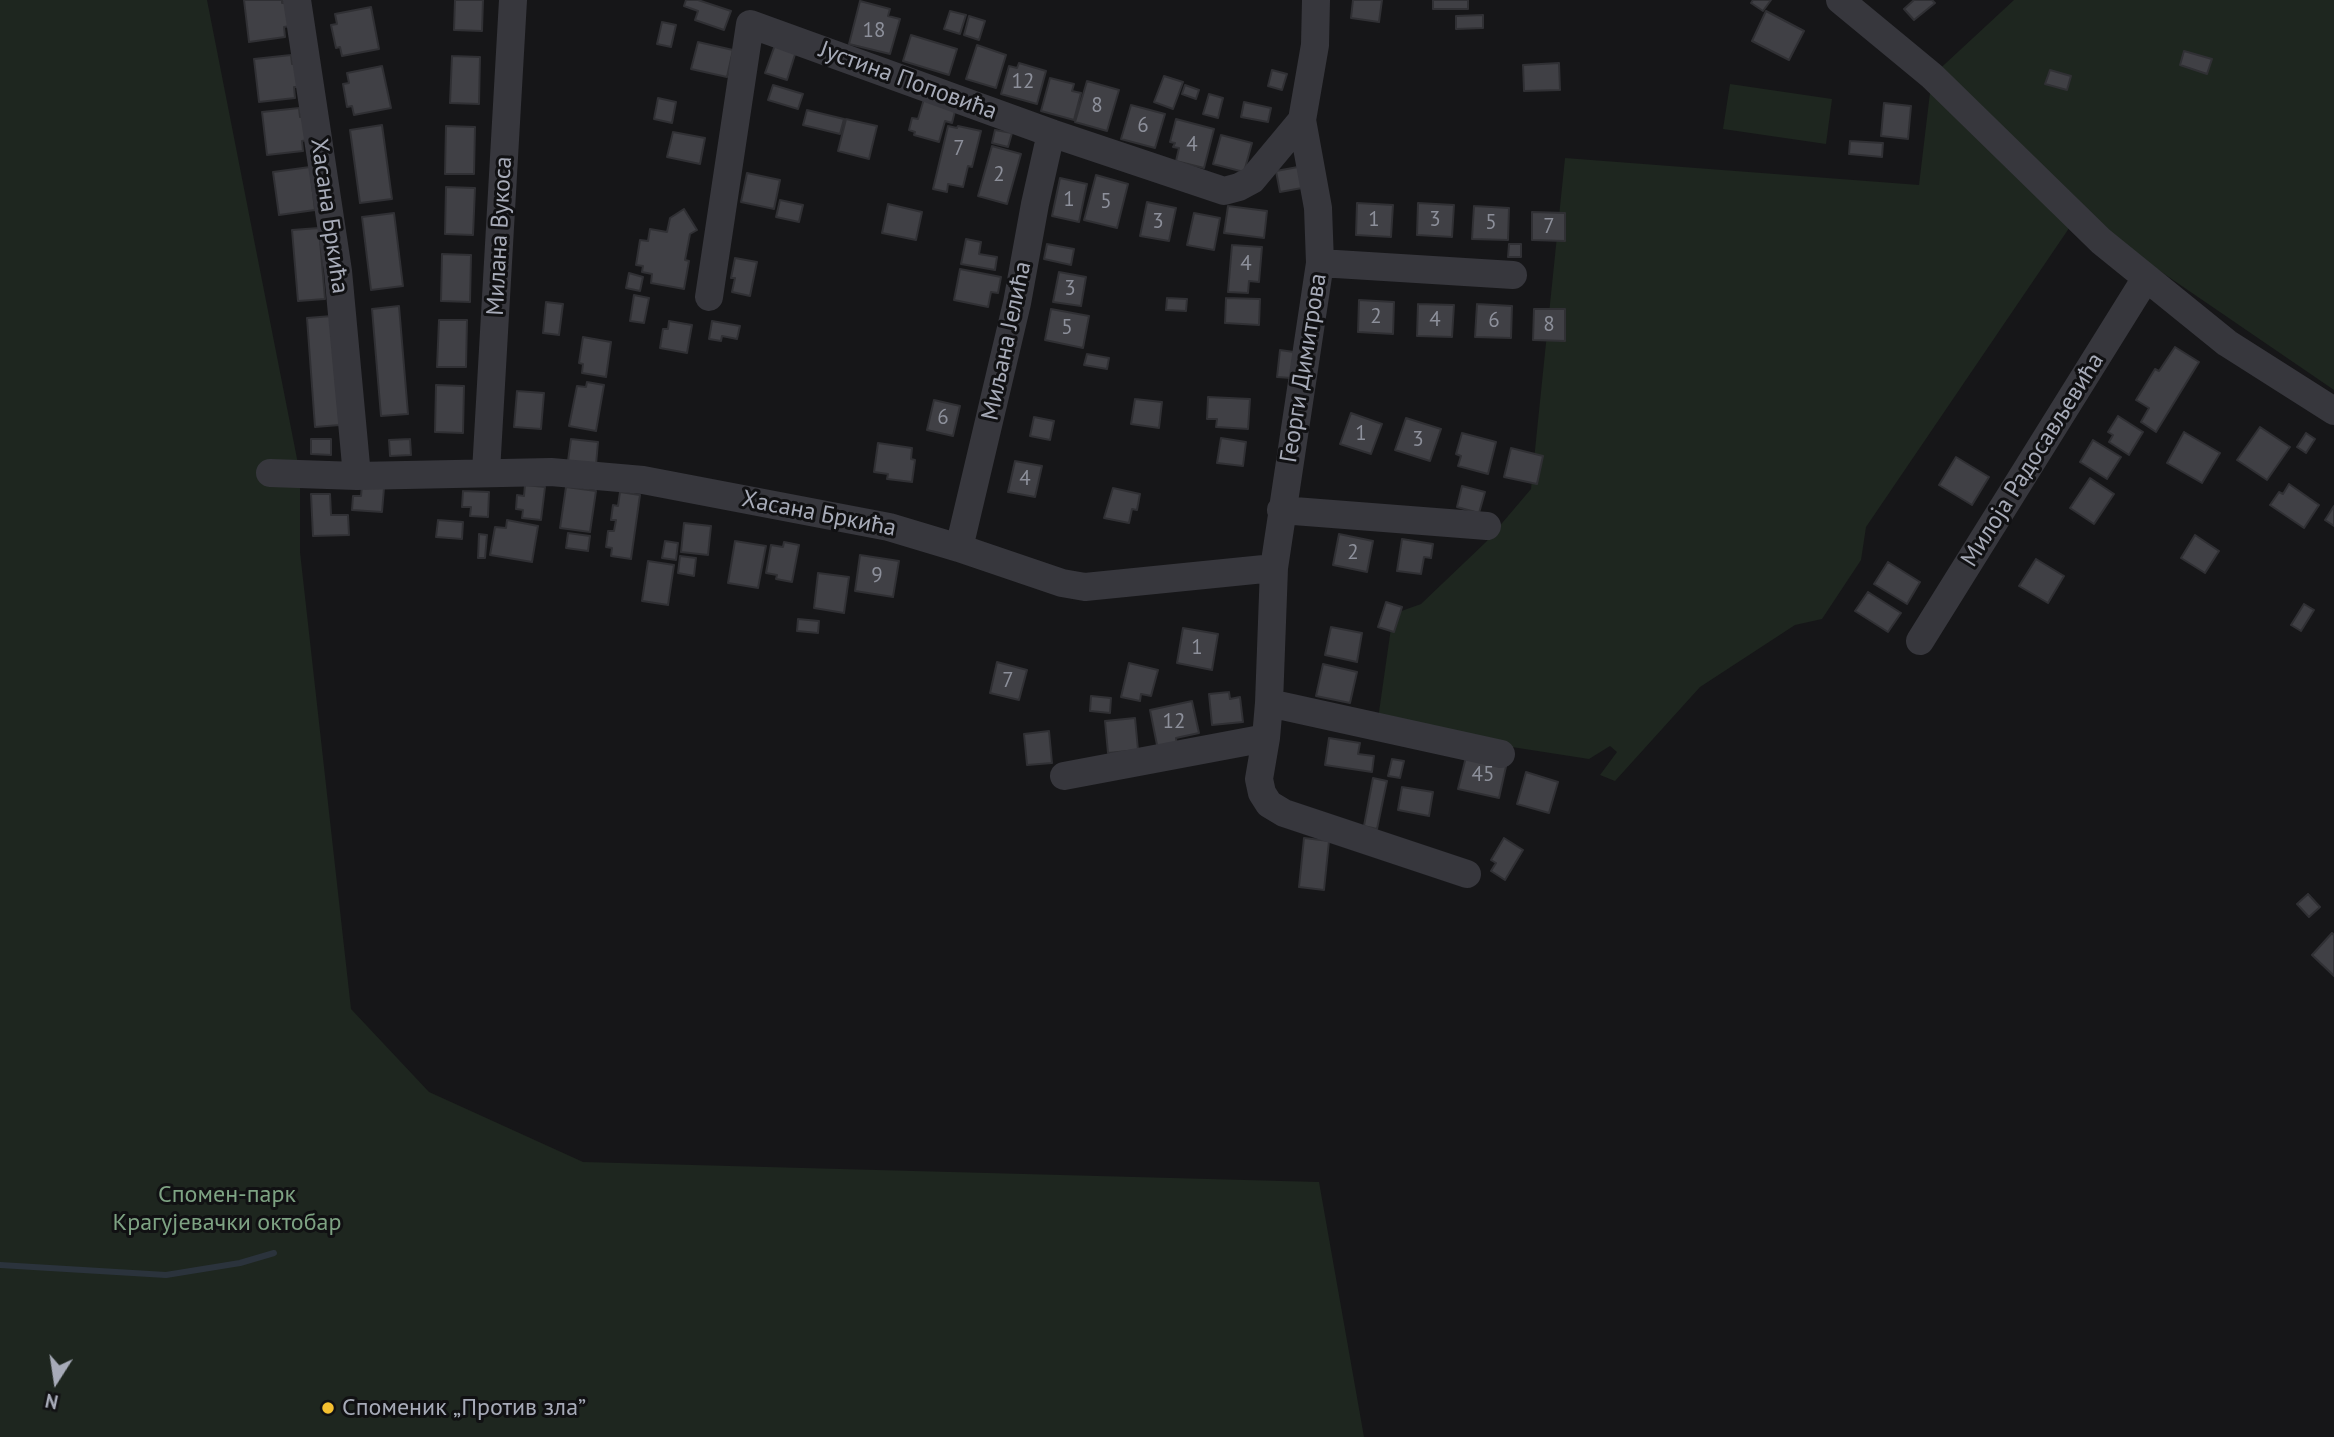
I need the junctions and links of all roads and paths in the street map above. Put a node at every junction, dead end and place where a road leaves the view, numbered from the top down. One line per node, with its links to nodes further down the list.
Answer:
1 (297, 0): 14 (street, Хасана Бркића)
2 (513, 0): 12 (street, Милана Вукоса)
3 (1317, 0): 5 (street, Георги Димитрова)
4 (1840, 0): 9 (street)
5 (1302, 120): 6 (street, Јустина Поповића); 7 (street, Георги Димитрова)
6 (1051, 133): 10 (street, Јустина Поповића); 17 (street, Миљана Јелића)
7 (1320, 263): 8 (street); 15 (street, Георги Димитрова)
8 (1513, 275)
9 (2147, 278): 11 (street); 19 (street, Милоја Радосављевића)
10 (709, 297)
11 (2334, 411)
12 (486, 472): 14 (street, Хасана Бркића); 17 (street, Хасана Бркића)
13 (270, 473): 14 (street, Хасана Бркића)
14 (357, 476)
15 (1282, 510): 16 (street); 18 (street, Георги Димитрова)
16 (1487, 526)
17 (959, 548): 18 (street, Хасана Бркића)
18 (1274, 568): 20 (street, Георги Димитрова)
19 (1920, 641)
20 (1269, 703): 21 (street, Георги Димитрова); 22 (street)
21 (1266, 738): 23 (street); 24 (street, Георги Димитрова)
22 (1502, 754)
23 (1064, 776)
24 (1467, 874)

